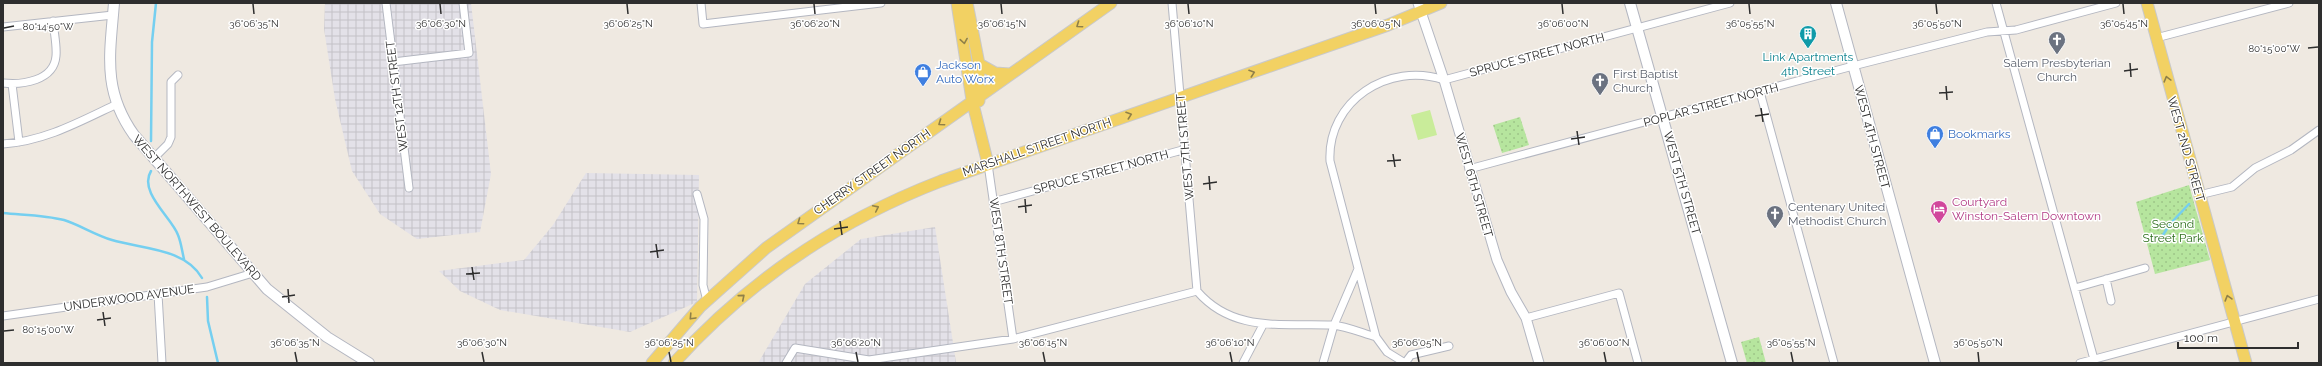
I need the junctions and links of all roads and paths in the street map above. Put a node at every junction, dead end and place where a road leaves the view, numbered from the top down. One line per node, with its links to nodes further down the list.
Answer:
1 (114, 3): 20 (main road, WEST NORTHWEST BOULEVARD)
2 (386, 3): 26 (street, WEST 12TH STREET)
3 (464, 3): 26 (street)
4 (701, 3): 18 (street)
5 (881, 3): 18 (street)
6 (957, 3): 36 (main road, WEST 8TH STREET, one-way to 36)
7 (967, 3): 27 (main road, WEST 8TH STREET)
8 (1111, 3): 29 (main road, CHERRY STREET NORTH, one-way to 29)
9 (1172, 3): 35 (street, WEST 7TH STREET)
10 (1441, 3): 19 (main road, MARSHALL STREET NORTH)
11 (1630, 3): 23 (main road, WEST 5TH STREET)
12 (1730, 3): 23 (street, SPRUCE STREET NORTH)
13 (1836, 3): 28 (main road, WEST 4TH STREET)
14 (1996, 3): 24 (street)
15 (2116, 3): 24 (street, POPLAR STREET NORTH)
16 (2147, 3): 25 (main road, WEST 2ND STREET)
17 (2289, 3): 25 (street)
18 (867, 4)
19 (1420, 8): 31 (street, WEST 6TH STREET); 35 (main road, MARSHALL STREET NORTH, one-way to 19)
20 (113, 15): 21 (street); 37 (main road, WEST NORTHWEST BOULEVARD)
21 (53, 21): 22 (street); 33 (street)
22 (3, 27)
23 (1637, 28): 31 (street, SPRUCE STREET NORTH); 38 (main road, WEST 5TH STREET)
24 (2003, 30): 28 (street, POPLAR STREET NORTH); 54 (street)
25 (2156, 38): 48 (main road, WEST 2ND STREET, one-way to 25)
26 (393, 62): 46 (street, WEST 12TH STREET)
27 (979, 64): 29 (main road); 36 (main road, WEST 8TH STREET)
28 (1853, 66): 34 (street, POPLAR STREET NORTH); 81 (main road, WEST 4TH STREET)
29 (1010, 74): 36 (main road, CHERRY STREET NORTH)
30 (178, 75): 43 (street)
31 (1444, 80): 45 (street, WEST 6TH STREET); 51 (street, SPRUCE STREET NORTH)
32 (3, 84): 33 (street)
33 (12, 84): 40 (street)
34 (1760, 92): 38 (street, POPLAR STREET NORTH); 80 (street)
35 (1181, 97): 42 (street, WEST 7TH STREET); 44 (main road, MARSHALL STREET NORTH, one-way to 35)
36 (975, 98): 44 (main road, WEST 8TH STREET); 58 (main road, CHERRY STREET NORTH, one-way to 58)
37 (117, 104): 40 (street); 43 (main road, WEST NORTHWEST BOULEVARD)
38 (1663, 118): 45 (street, POPLAR STREET NORTH); 79 (main road, WEST 5TH STREET)
39 (2319, 130): 48 (street)
40 (19, 142): 41 (street)
41 (3, 144)
42 (1186, 149): 49 (street, SPRUCE STREET NORTH); 55 (street, WEST 7TH STREET)
43 (153, 159): 52 (main road, WEST NORTHWEST BOULEVARD)
44 (988, 164): 49 (street, WEST 8TH STREET); 72 (main road, MARSHALL STREET NORTH, one-way to 44)
45 (1469, 169): 61 (street, WEST 6TH STREET)
46 (409, 188)
47 (697, 194): 58 (street)
48 (2199, 195): 62 (main road, WEST 2ND STREET, one-way to 48)
49 (993, 202): 66 (street, WEST 8TH STREET)
50 (2145, 268): 53 (street)
51 (1358, 269): 64 (street); 65 (street, SPRUCE STREET NORTH)
52 (253, 273): 56 (street, UNDERWOOD AVENUE); 70 (main road, WEST NORTHWEST BOULEVARD)
53 (2106, 279): 54 (street); 59 (street)
54 (2075, 288): 68 (street)
55 (1197, 291): 63 (street); 66 (street)
56 (158, 294): 60 (street, UNDERWOOD AVENUE); 69 (street)
57 (2319, 299): 62 (street)
58 (706, 301): 71 (main road, CHERRY STREET NORTH, one-way to 71)
59 (2111, 302)
60 (3, 316)
61 (1526, 318): 77 (street, WEST 6TH STREET); 78 (street)
62 (2235, 322): 68 (street); 83 (main road, WEST 2ND STREET)
63 (1263, 324): 64 (street); 74 (street)
64 (1334, 325): 65 (street); 75 (street)
65 (1376, 337): 76 (street)
66 (1013, 338): 73 (street)
67 (1449, 346): 76 (street)
68 (2094, 361): 82 (street)
69 (162, 363)
70 (369, 363)
71 (652, 363)
72 (674, 363)
73 (786, 363)
74 (1243, 363)
75 (1323, 363)
76 (1404, 363)
77 (1540, 363)
78 (1638, 363)
79 (1732, 363)
80 (1834, 363)
81 (1935, 363)
82 (2080, 363)
83 (2246, 363)

